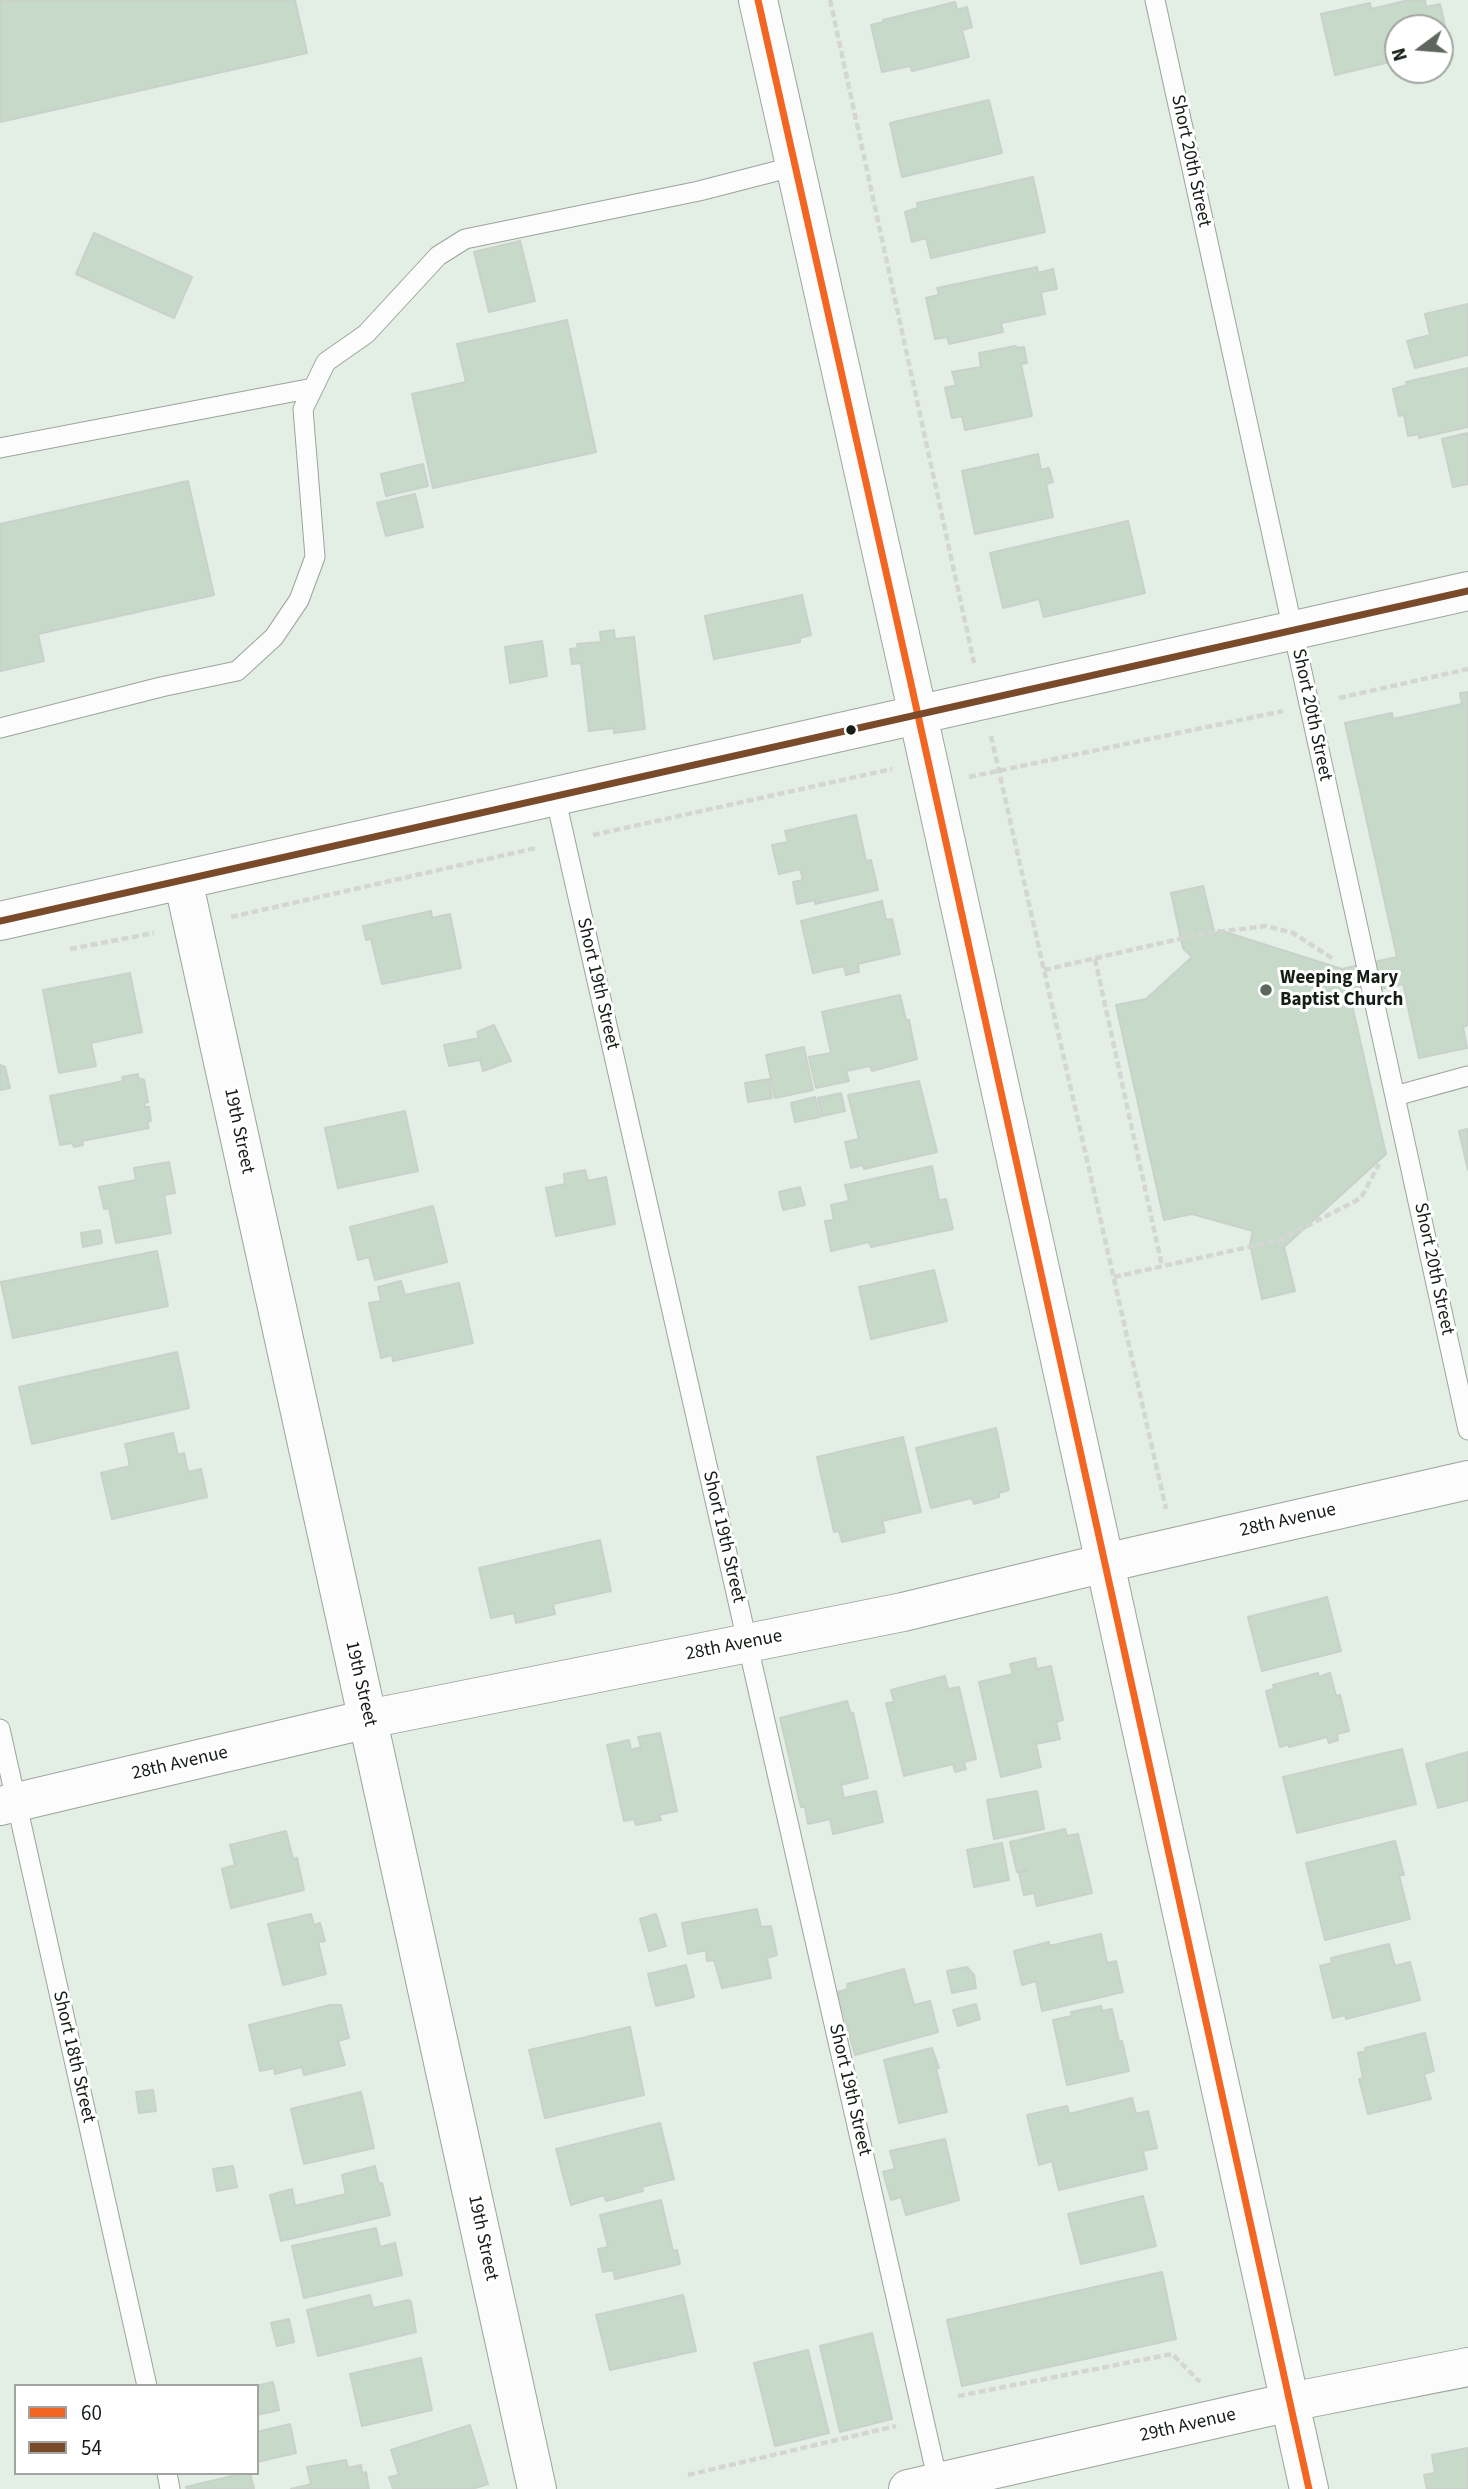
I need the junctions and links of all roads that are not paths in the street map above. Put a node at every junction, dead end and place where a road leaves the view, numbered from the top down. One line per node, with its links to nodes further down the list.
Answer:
1 (758, 0): 3 (street)
2 (1155, 0): 7 (lane, Short 20th Street)
3 (796, 166): 4 (lane); 8 (street)
4 (313, 388): 5 (lane); 9 (lane)
5 (0, 448)
6 (1468, 591): 7 (street)
7 (1293, 631): 8 (street); 14 (lane, Short 20th Street)
8 (918, 716): 10 (street); 17 (street)
9 (0, 728)
10 (555, 796): 11 (street); 18 (lane, Short 19th Street)
11 (183, 880): 12 (street); 19 (street, 19th Street)
12 (0, 921)
13 (1468, 1076): 14 (lane)
14 (1395, 1096): 15 (lane, Short 20th Street)
15 (1468, 1430)
16 (1468, 1480): 17 (street, 28th Avenue)
17 (1105, 1563): 18 (street, 28th Avenue); 24 (street)
18 (747, 1643): 19 (street, 28th Avenue); 25 (lane, Short 19th Street)
19 (368, 1719): 21 (street, 28th Avenue); 26 (street, 19th Street)
20 (0, 1728): 21 (lane, Short 18th Street)
21 (8, 1805): 23 (lane, Short 18th Street)
22 (1468, 2367): 24 (street, 29th Avenue)
23 (147, 2384)
24 (1290, 2402): 25 (street, 29th Avenue); 27 (street)
25 (923, 2486)
26 (537, 2489)
27 (1309, 2489)

